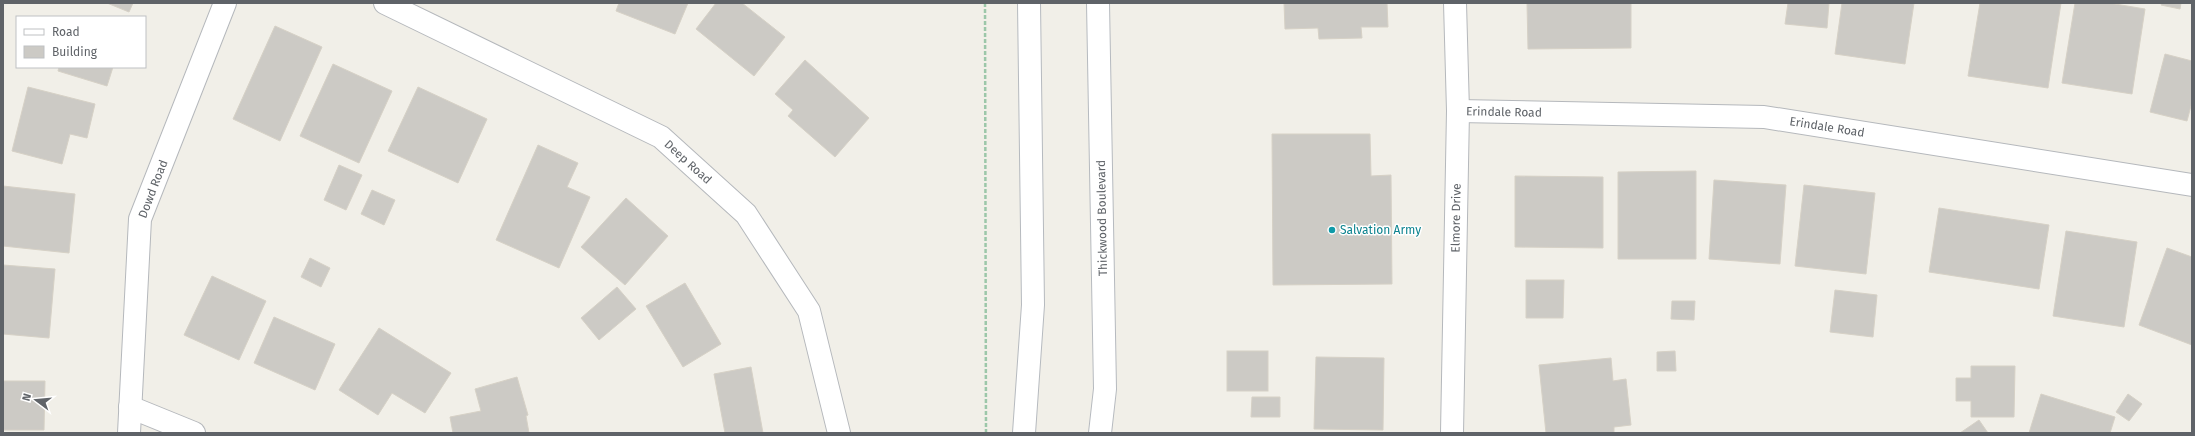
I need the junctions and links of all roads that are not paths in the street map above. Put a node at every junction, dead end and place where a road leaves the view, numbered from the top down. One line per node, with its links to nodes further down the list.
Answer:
1 (225, 3): 8 (street, Dowd Road)
2 (385, 3): 11 (street, Deep Road)
3 (1029, 3): 12 (street)
4 (1098, 3): 13 (street, Thickwood Boulevard)
5 (1455, 3): 6 (street, Elmore Drive)
6 (1458, 111): 7 (street, Erindale Road); 14 (street, Elmore Drive)
7 (2192, 185)
8 (130, 407): 9 (street, Dowd Road); 10 (street)
9 (129, 433)
10 (194, 433)
11 (839, 433)
12 (1024, 433)
13 (1100, 433)
14 (1452, 433)

